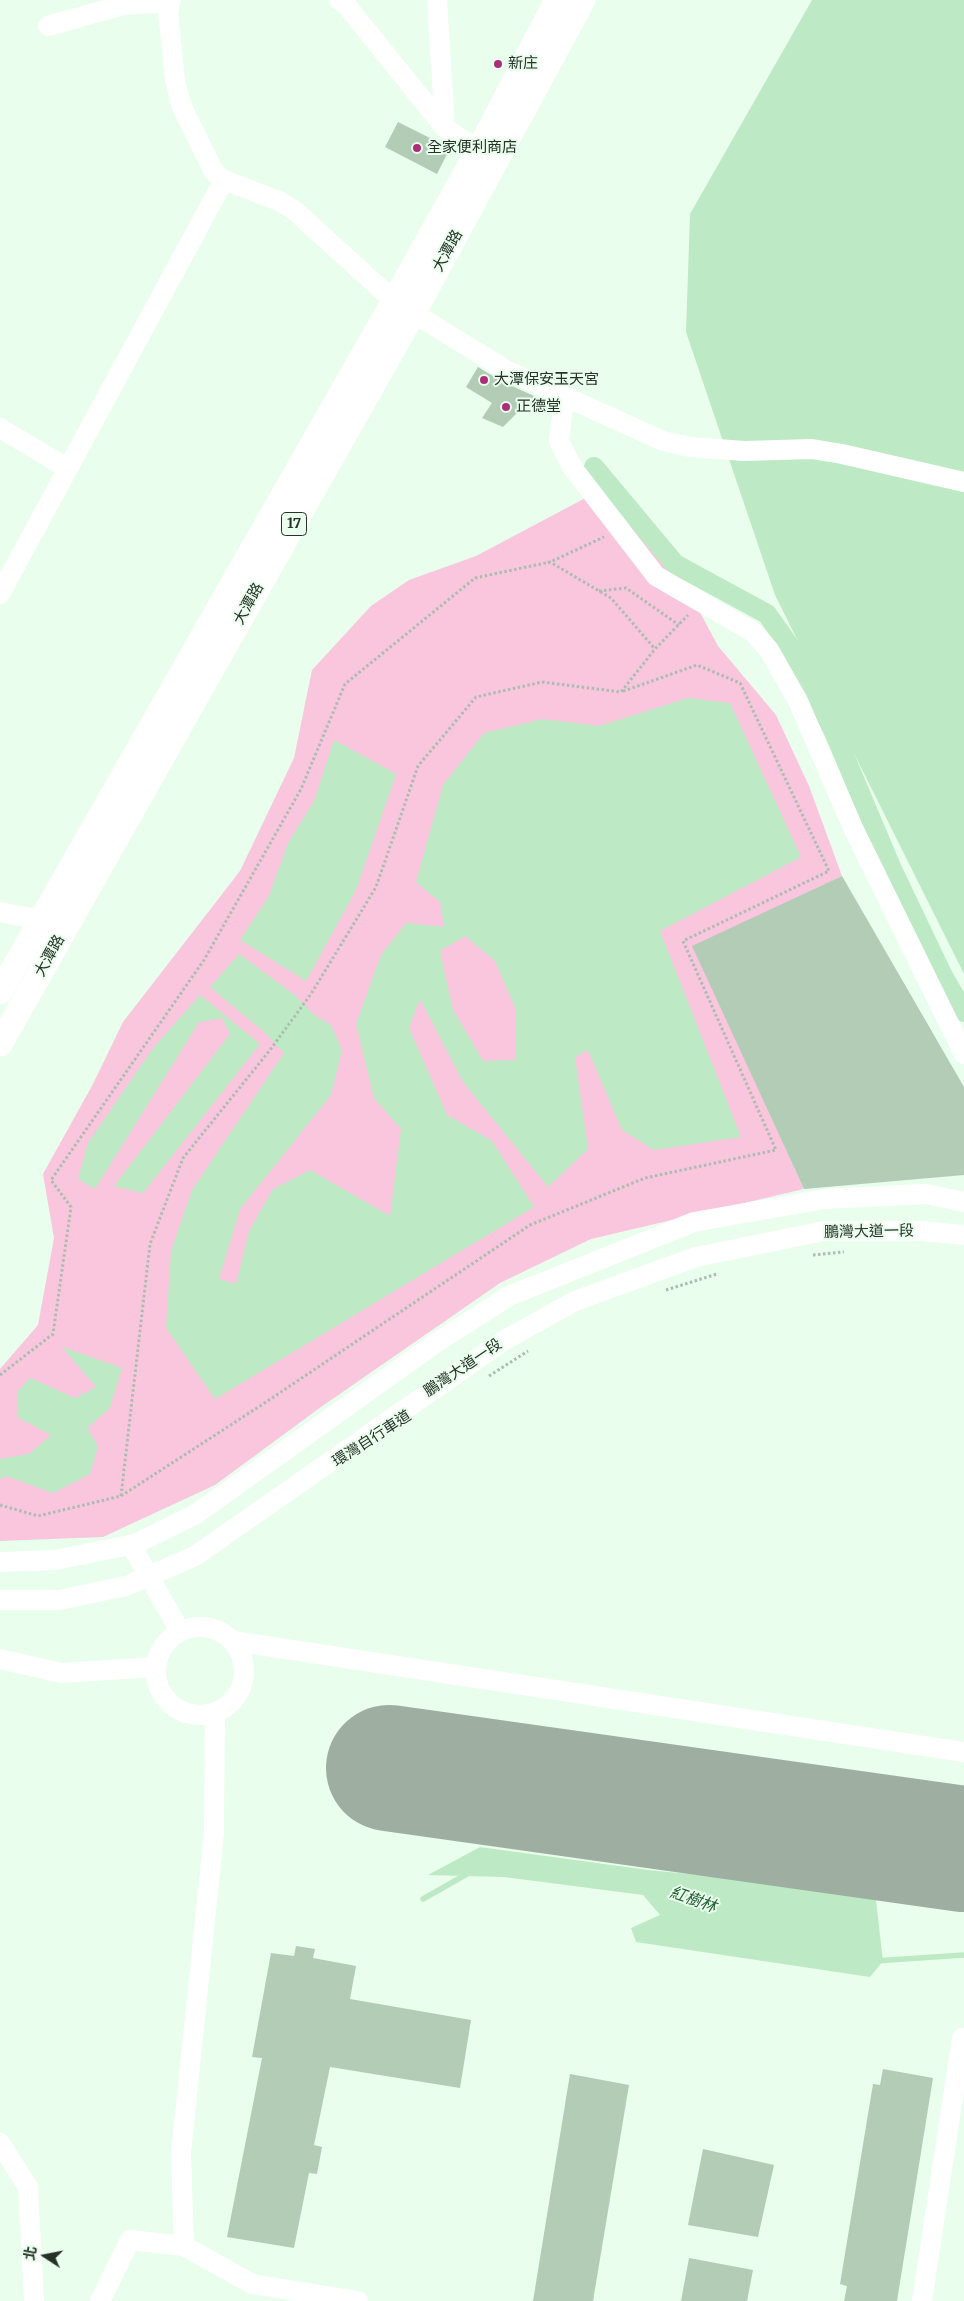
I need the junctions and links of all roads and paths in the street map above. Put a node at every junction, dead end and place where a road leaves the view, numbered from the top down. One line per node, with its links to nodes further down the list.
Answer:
1 (339, 0): 7 (street)
2 (437, 0): 7 (street)
3 (558, 0): 8 (main road, 大潭路 / 17)
4 (583, 0): 8 (main road, 大潭路 / 17)
5 (170, 1): 6 (street); 9 (street)
6 (48, 26)
7 (445, 128): 8 (street)
8 (487, 157): 10 (main road, 大潭路 / 17)
9 (224, 180): 10 (street); 13 (street)
10 (404, 306): 11 (street); 24 (main road, 大潭路 / 17); 26 (main road, 大潭路 / 17)
11 (564, 398): 14 (street); 15 (street)
12 (0, 428): 13 (street)
13 (67, 468): 17 (street)
14 (964, 482)
15 (621, 530): 16 (path); 19 (street)
16 (548, 563): 18 (path); 35 (path)
17 (2, 584)
18 (599, 591): 20 (path); 21 (path)
19 (701, 602): 20 (path); 27 (street)
20 (679, 625): 21 (path)
21 (655, 649): 22 (path)
22 (621, 692): 37 (path); 37 (path)
23 (0, 912): 24 (street)
24 (41, 920): 25 (main road, 大潭路 / 17)
25 (0, 992)
26 (0, 1044)
27 (964, 1054)
28 (964, 1202): 39 (street)
29 (964, 1235): 41 (street, 鵬灣大道一段)
30 (851, 1251): 31 (path)
31 (803, 1255)
32 (718, 1274): 33 (path)
33 (662, 1292)
34 (529, 1350): 36 (path)
35 (0, 1375)
36 (488, 1377)
37 (121, 1496): 38 (path)
38 (0, 1505)
39 (131, 1545): 40 (street); 41 (street)
40 (0, 1562)
41 (148, 1577): 42 (street, 鵬灣大道一段); 43 (street)
42 (0, 1600)
43 (180, 1631): 44 (street); 46 (street)
44 (232, 1640): 47 (street); 48 (street)
45 (0, 1659): 46 (street)
46 (156, 1667): 47 (street)
47 (216, 1712): 51 (street)
48 (964, 1752)
49 (964, 2039): 55 (street)
50 (0, 2143): 52 (street)
51 (184, 2246): 53 (street); 54 (street)
52 (34, 2301)
53 (100, 2301)
54 (358, 2301)
55 (922, 2301)

